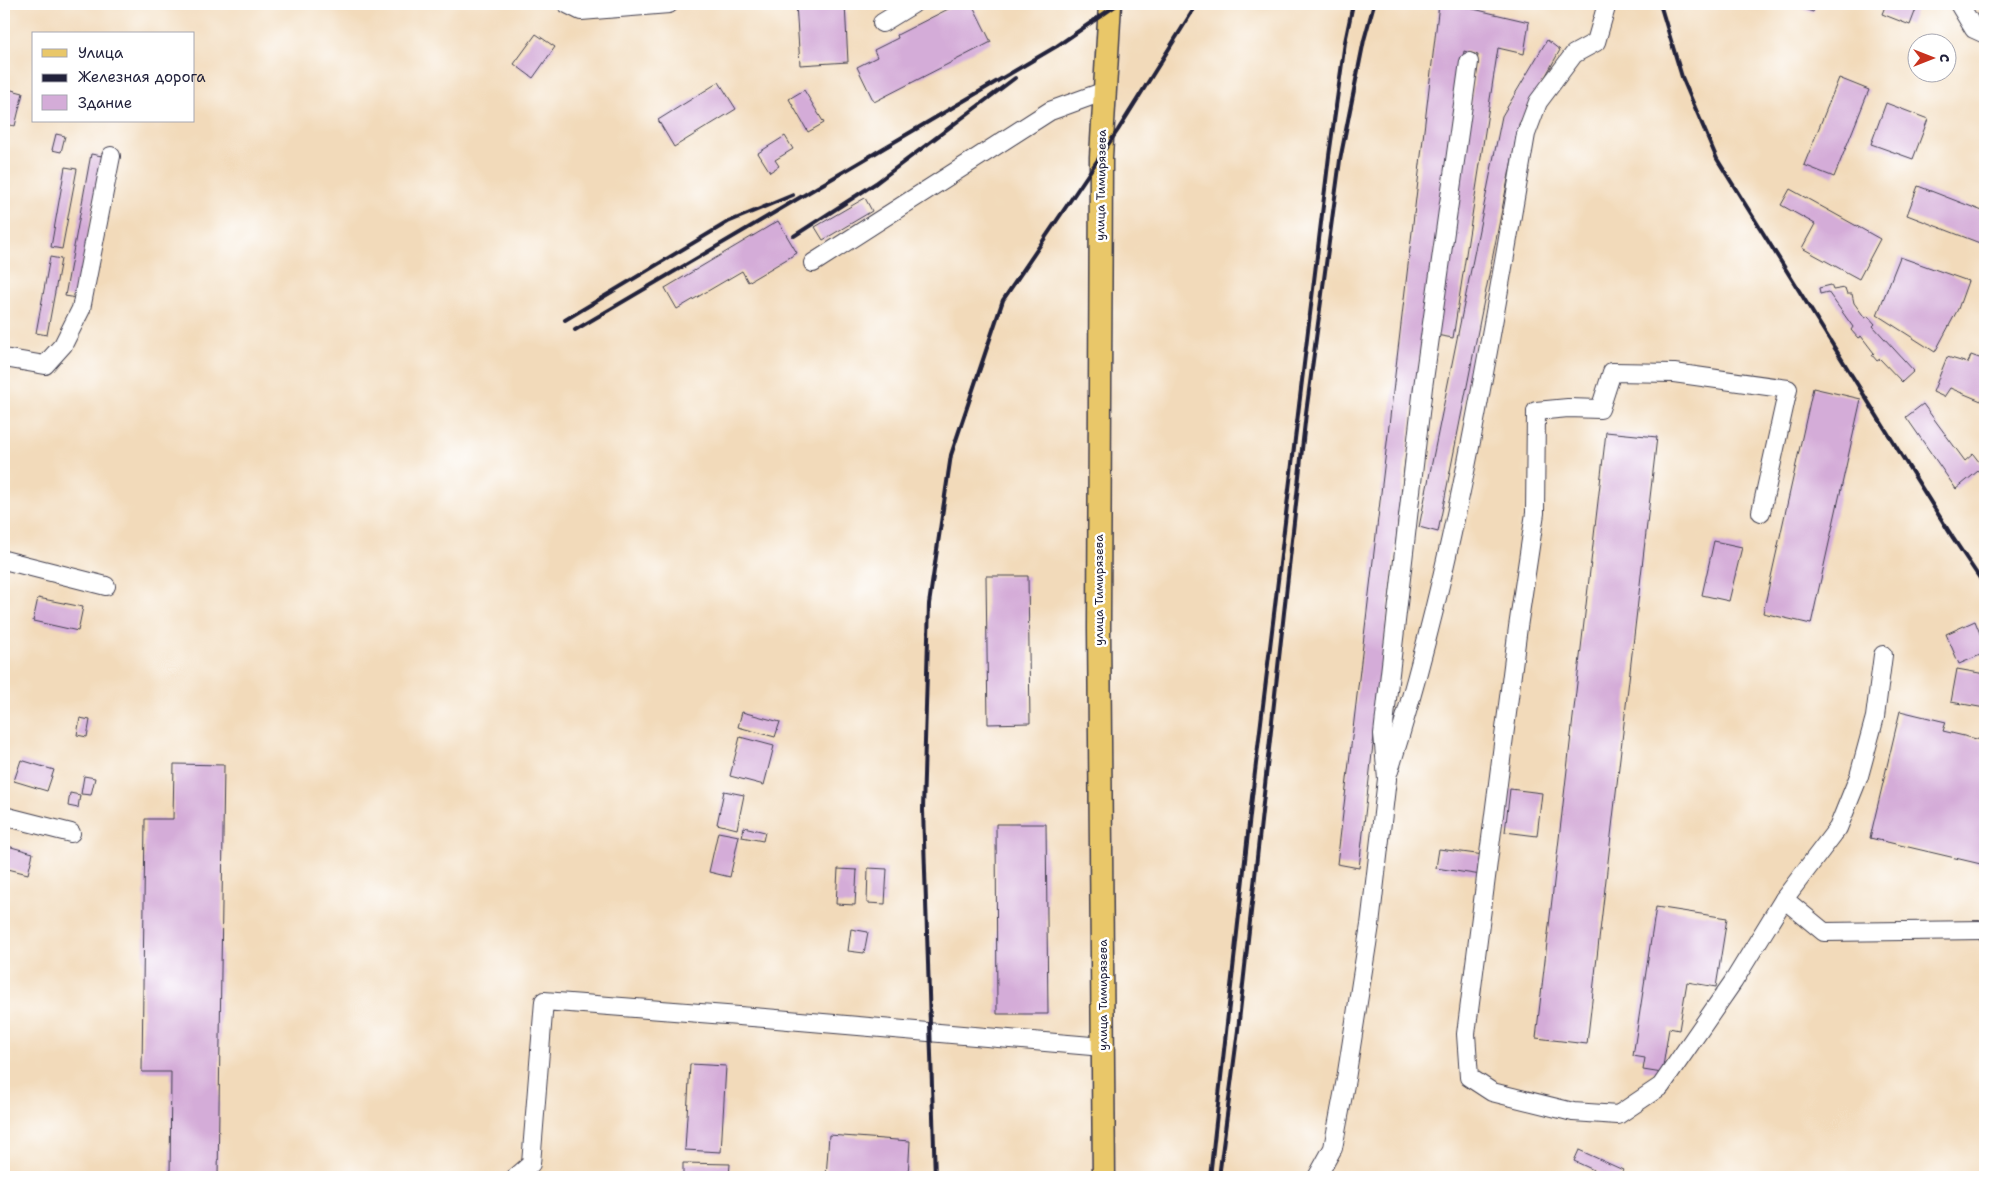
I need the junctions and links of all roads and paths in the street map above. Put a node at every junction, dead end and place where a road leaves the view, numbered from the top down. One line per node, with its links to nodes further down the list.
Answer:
1 (567, 4): 2 (street)
2 (669, 4)
3 (913, 4): 7 (street)
4 (1110, 4): 10 (main road, улица Тимирязева)
5 (1607, 4): 18 (street)
6 (1960, 4): 8 (street)
7 (882, 22)
8 (1985, 34)
9 (1469, 62): 18 (street)
10 (1105, 91): 12 (street); 23 (main road, улица Тимирязева)
11 (111, 156): 13 (street)
12 (813, 263)
13 (4, 358)
14 (1761, 512): 21 (street)
15 (4, 560): 16 (street)
16 (106, 586)
17 (1883, 655): 21 (street)
18 (1387, 778): 26 (street)
19 (4, 816): 20 (street)
20 (71, 833)
21 (1784, 899): 22 (street)
22 (1985, 930)
23 (1103, 1047): 24 (street); 25 (main road, улица Тимирязева)
24 (516, 1177)
25 (1104, 1177)
26 (1317, 1177)

